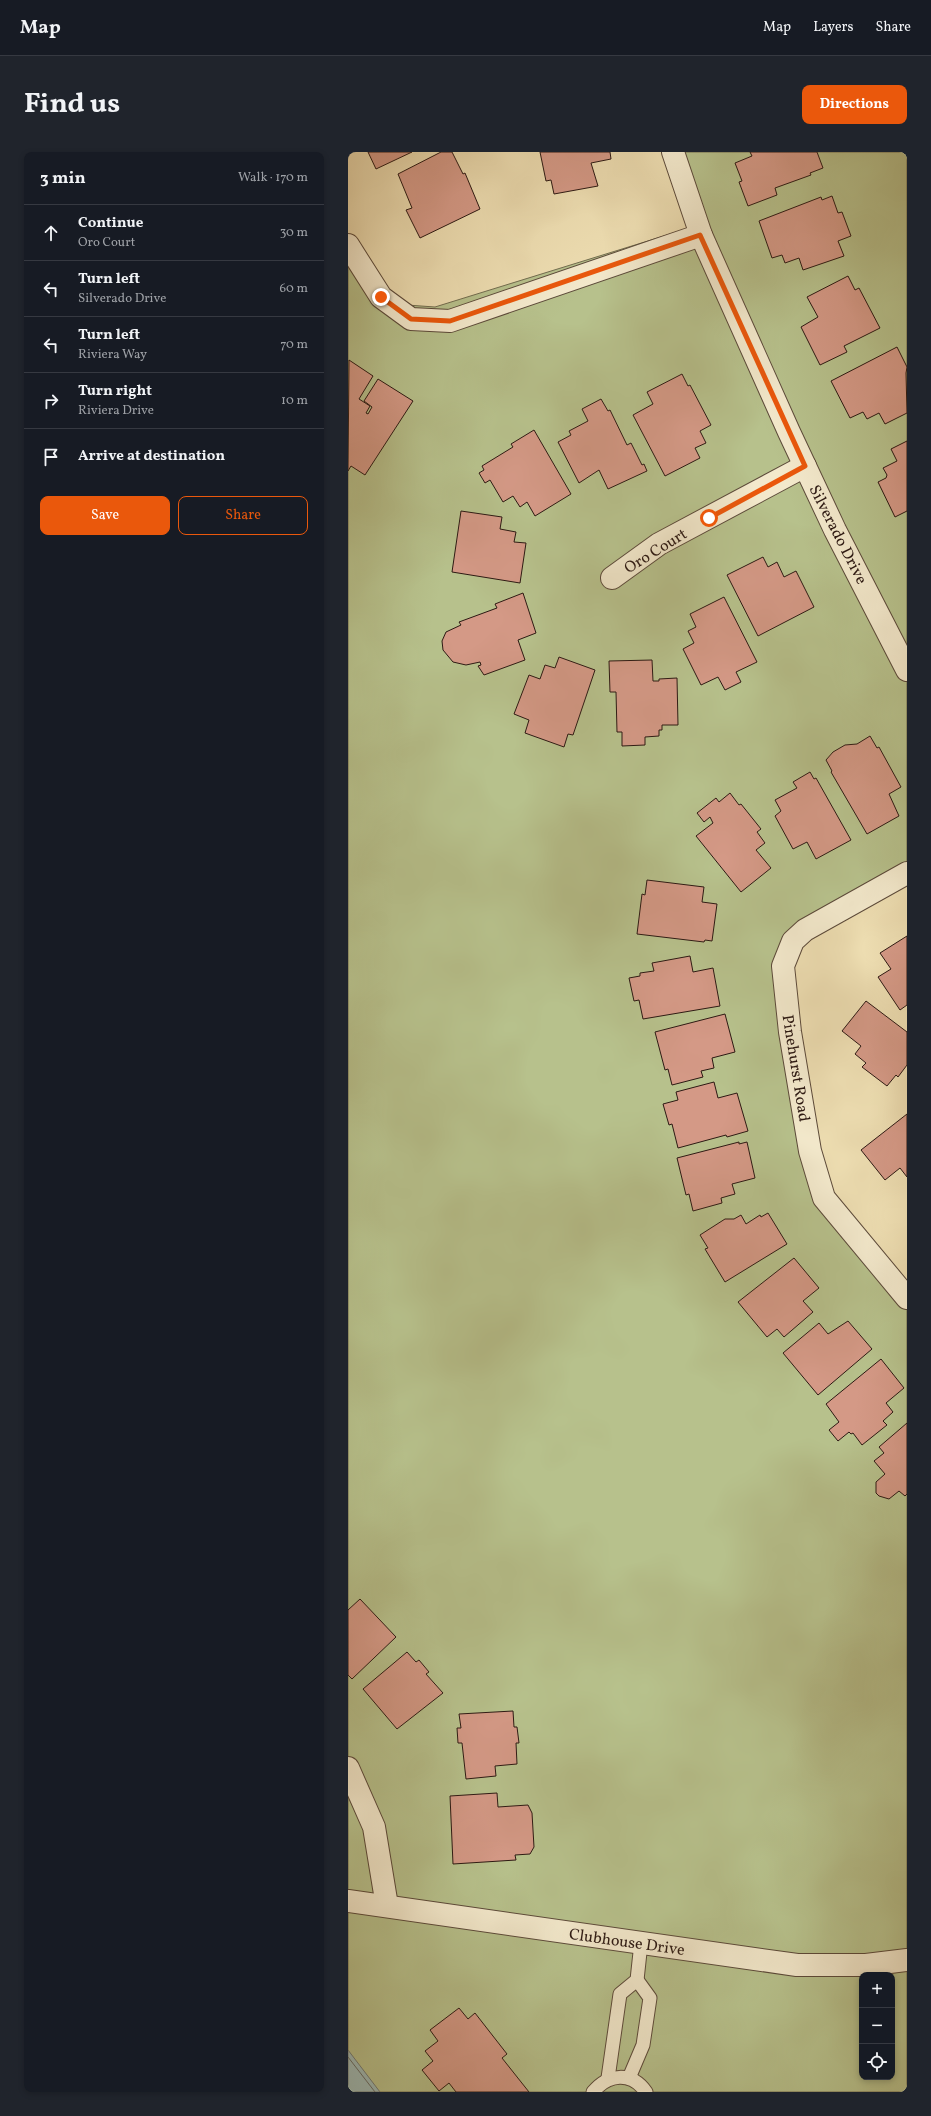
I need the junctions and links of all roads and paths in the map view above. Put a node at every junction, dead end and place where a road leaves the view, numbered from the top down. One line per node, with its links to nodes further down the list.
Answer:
1 (673, 152): 2 (street, Silverado Drive)
2 (700, 235): 3 (street); 4 (street, Silverado Drive)
3 (348, 244)
4 (805, 466): 5 (street, Oro Court); 6 (street, Silverado Drive)
5 (612, 578)
6 (907, 670)
7 (907, 873): 8 (street, Pinehurst Road)
8 (907, 1298)
9 (348, 1768): 11 (street)
10 (348, 1901): 11 (street, Clubhouse Drive)
11 (387, 1906): 12 (street, Clubhouse Drive)
12 (642, 1943): 13 (street, Clubhouse Drive); 14 (lane)
13 (907, 1960)
14 (637, 1980): 15 (lane); 16 (lane)
15 (608, 2078): 16 (lane); 17 (lane)
16 (629, 2078): 18 (lane)
17 (592, 2092)
18 (646, 2092)

